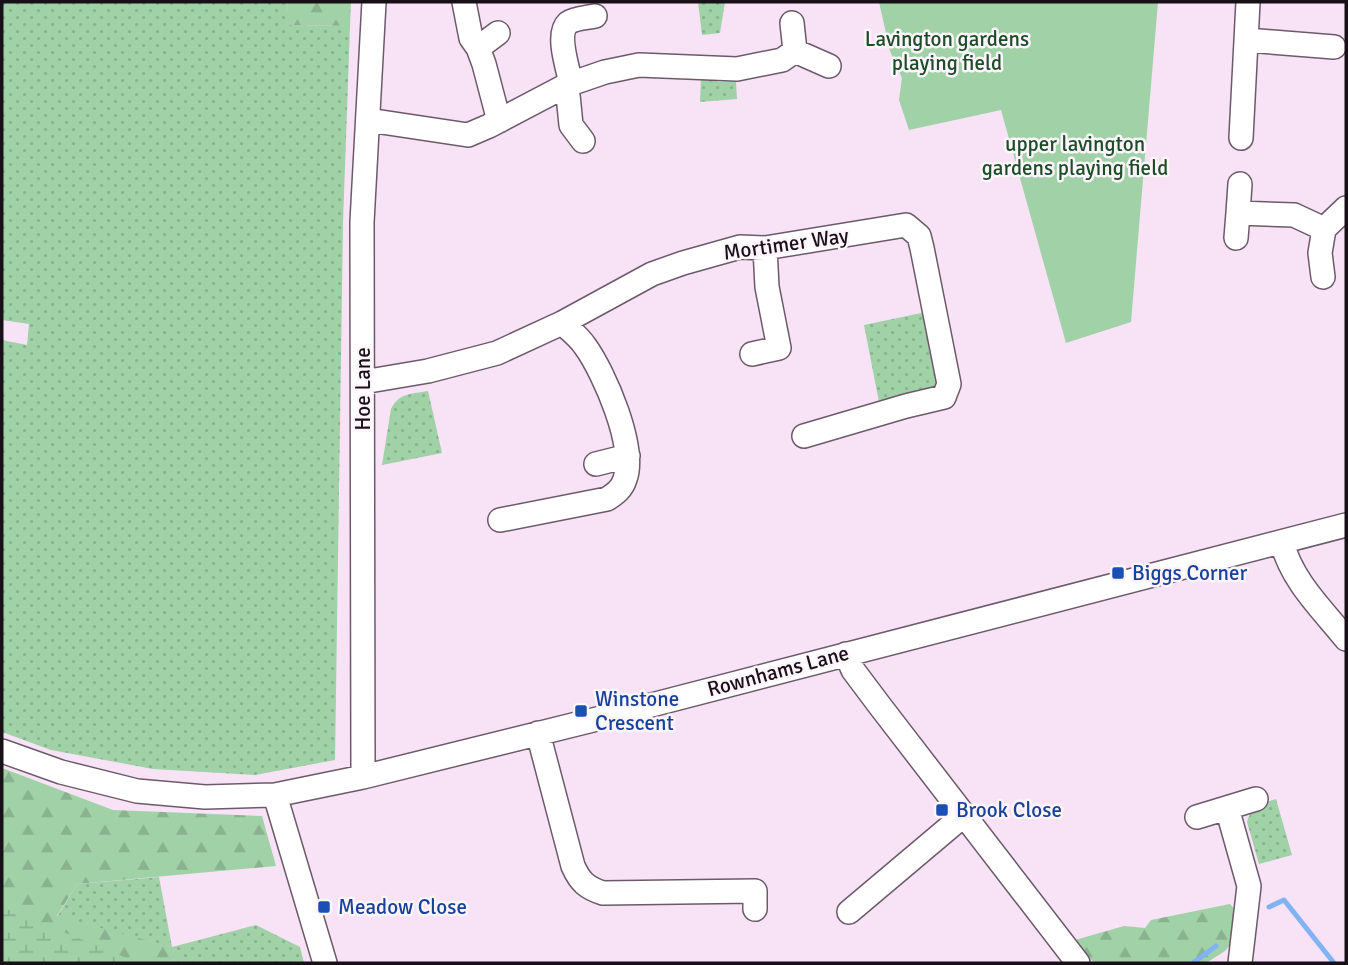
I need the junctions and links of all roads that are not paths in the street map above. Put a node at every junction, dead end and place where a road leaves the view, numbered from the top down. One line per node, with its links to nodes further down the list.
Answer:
1 (374, 2): 13 (street, Hoe Lane)
2 (464, 2): 9 (street)
3 (1248, 2): 7 (street)
4 (595, 16): 12 (street)
5 (792, 23): 10 (street)
6 (498, 33): 9 (street)
7 (1247, 40): 8 (street); 15 (street)
8 (1334, 47)
9 (478, 48): 14 (street)
10 (795, 51): 11 (street); 12 (street)
11 (829, 66)
12 (569, 84): 14 (street); 16 (street)
13 (368, 120): 14 (street); 26 (street, Hoe Lane)
14 (499, 121)
15 (1241, 138)
16 (583, 141)
17 (1240, 184): 19 (street)
18 (1346, 208): 20 (street)
19 (1238, 213): 20 (street); 21 (street)
20 (1324, 229): 23 (street)
21 (1236, 238)
22 (765, 248): 24 (street, Mortimer Way); 25 (street); 27 (street, Mortimer Way)
23 (1323, 277)
24 (562, 323): 26 (street, Mortimer Way); 28 (street)
25 (752, 354)
26 (363, 382): 37 (street, Hoe Lane)
27 (804, 436)
28 (628, 456): 29 (street); 30 (street)
29 (596, 464)
30 (500, 520)
31 (1346, 525): 32 (street, Rownhams Lane)
32 (1282, 542): 33 (street); 34 (street, Rownhams Lane)
33 (1346, 639)
34 (846, 654): 35 (street, Rownhams Lane); 41 (street)
35 (538, 733): 37 (street, Rownhams Lane); 43 (street)
36 (2, 751): 38 (street, Rownhams Lane)
37 (363, 777): 38 (street, Rownhams Lane)
38 (275, 795): 45 (street)
39 (1256, 799): 40 (street)
40 (1227, 808): 42 (street); 47 (street)
41 (964, 815): 44 (street); 46 (street)
42 (1197, 817)
43 (755, 891)
44 (849, 912)
45 (325, 963)
46 (1078, 963)
47 (1240, 963)

